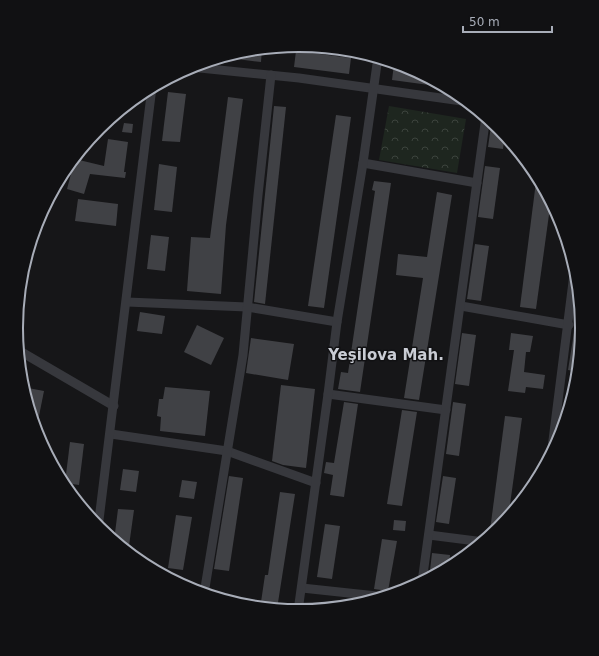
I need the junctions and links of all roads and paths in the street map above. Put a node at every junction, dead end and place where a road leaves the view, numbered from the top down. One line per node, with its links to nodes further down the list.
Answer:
1 (377, 63): 4 (street)
2 (205, 68): 3 (street)
3 (271, 75): 4 (street); 13 (street)
4 (372, 88): 6 (street); 8 (street)
5 (151, 95): 11 (street)
6 (456, 100)
7 (485, 123): 9 (street)
8 (363, 163): 9 (street); 14 (street)
9 (477, 183): 12 (street)
10 (573, 286): 15 (street)
11 (127, 302): 13 (street); 18 (street)
12 (461, 306): 15 (street); 19 (street)
13 (247, 308): 14 (street); 22 (street)
14 (336, 322): 17 (street)
15 (569, 325): 21 (street)
16 (24, 354): 18 (street)
17 (328, 394): 19 (street); 23 (street)
18 (114, 406): 20 (street)
19 (446, 410): 25 (street)
20 (111, 434): 22 (street); 24 (street)
21 (554, 437)
22 (227, 451): 23 (street); 28 (street)
23 (316, 483): 29 (street)
24 (99, 519)
25 (429, 535): 26 (street); 27 (street)
26 (476, 541)
27 (423, 575)
28 (205, 588)
29 (302, 588): 30 (street); 31 (street)
30 (372, 595)
31 (299, 604)

